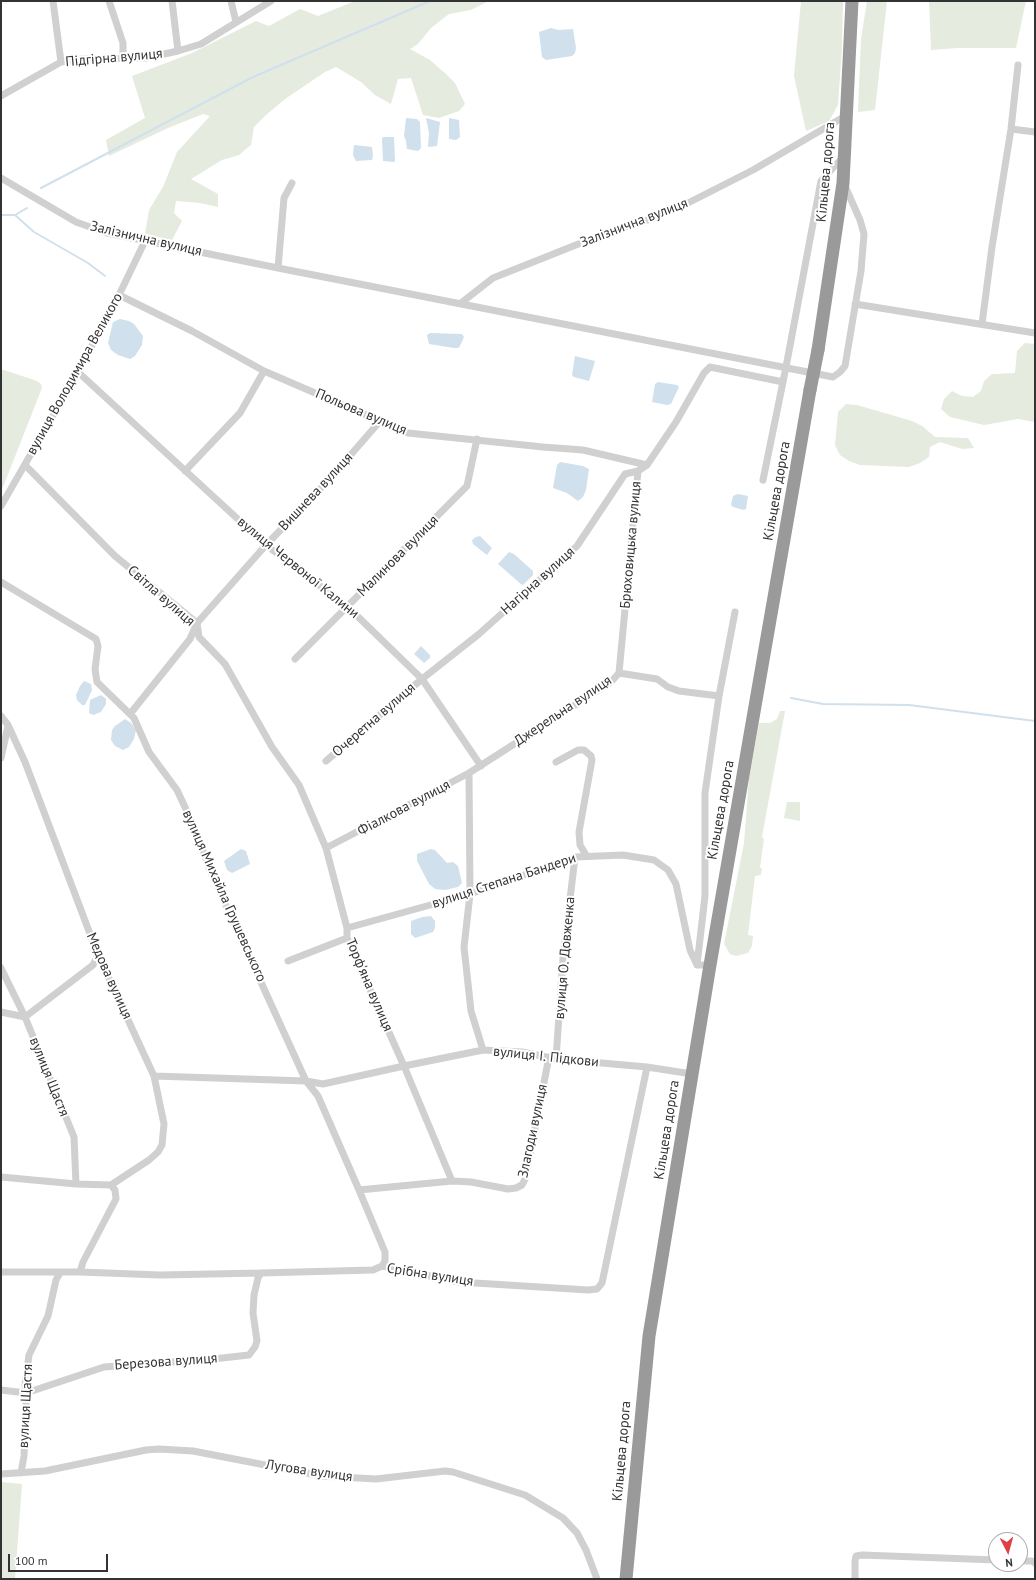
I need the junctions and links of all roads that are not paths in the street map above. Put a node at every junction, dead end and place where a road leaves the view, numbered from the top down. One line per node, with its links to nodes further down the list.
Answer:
1 (53, 1): 12 (street)
2 (109, 1): 11 (street)
3 (172, 1): 10 (street)
4 (231, 1): 8 (street)
5 (271, 1): 8 (street, Підгірна вулиця)
6 (852, 1): 9 (highway)
7 (862, 1): 9 (highway)
8 (236, 22): 10 (street, Підгірна вулиця)
9 (851, 47): 15 (highway, Кільцева дорога)
10 (178, 51): 11 (street, Підгірна вулиця)
11 (123, 58): 12 (street, Підгірна вулиця)
12 (61, 62): 14 (street, Підгірна вулиця)
13 (1018, 65): 16 (street)
14 (1, 96)
15 (847, 115): 18 (highway, Кільцева дорога); 25 (street, Залізнична вулиця)
16 (1011, 129): 17 (street); 27 (street)
17 (1035, 132)
18 (845, 154): 21 (highway, Кільцева дорога); 29 (street)
19 (1, 178): 22 (street, Залізнична вулиця)
20 (292, 183): 23 (street)
21 (843, 183): 26 (street, Залізнична вулиця); 67 (highway, Кільцева дорога, bridge)
22 (145, 241): 23 (street, Залізнична вулиця); 24 (street, вулиця Володимира Великого)
23 (278, 268): 25 (street, Залізнична вулиця)
24 (119, 295): 30 (street, Польова вулиця); 31 (street, вулиця Володимира Великого)
25 (461, 303): 29 (street, Залізнична вулиця)
26 (855, 304): 27 (street); 29 (street, Залізнична вулиця)
27 (982, 324): 28 (street)
28 (1035, 333)
29 (786, 367): 32 (street)
30 (264, 371): 33 (street, Польова вулиця); 37 (street)
31 (78, 372): 35 (street, вулиця Володимира Великого); 37 (street, вулиця Червоної Калини)
32 (783, 382): 36 (street, Брюховицька вулиця); 39 (street)
33 (381, 420): 34 (street, Польова вулиця); 41 (street, Вишнева вулиця)
34 (477, 439): 36 (street, Польова вулиця); 43 (street, Малинова вулиця)
35 (25, 465): 40 (street, вулиця Володимира Великого); 45 (street, Світла вулиця)
36 (647, 465): 38 (street, Брюховицька вулиця)
37 (185, 471): 41 (street, вулиця Червоної Калини)
38 (638, 471): 47 (street, Брюховицька вулиця); 48 (street, Нагірна вулиця)
39 (763, 480)
40 (1, 506)
41 (266, 545): 43 (street, вулиця Червоної Калини); 45 (street, Вишнева вулиця)
42 (1, 582): 50 (street, вулиця Михайла Грушевського)
43 (348, 607): 46 (street, Малинова вулиця); 48 (street, вулиця Червоної Калини)
44 (735, 612): 49 (street)
45 (197, 623): 50 (street, Вишнева вулиця); 58 (street, Світла вулиця)
46 (295, 659)
47 (619, 673): 49 (street, Джерельна вулиця); 56 (street, Джерельна вулиця)
48 (422, 679): 54 (street, Очеретна вулиця); 56 (street, вулиця Червоної Калини)
49 (718, 696): 67 (street)
50 (130, 714): 77 (street, вулиця Михайла Грушевського)
51 (1, 716): 52 (street, Медова вулиця)
52 (8, 725): 53 (street); 65 (street, Медова вулиця)
53 (1, 758)
54 (326, 761)
55 (556, 762): 60 (street)
56 (481, 766): 57 (street, Фіалкова вулиця)
57 (469, 773): 59 (street, Фіалкова вулиця); 62 (street)
58 (299, 785): 59 (street, Торф'яна вулиця)
59 (326, 848): 63 (street, Торф'яна вулиця)
60 (586, 855): 61 (street, вулиця Степана Бандери); 67 (street, вулиця Степана Бандери)
61 (575, 857): 62 (street, вулиця Степана Бандери); 72 (street, вулиця О. Довженка)
62 (470, 894): 63 (street, вулиця Степана Бандери); 71 (street)
63 (347, 928): 64 (street, Торф'яна вулиця)
64 (347, 938): 66 (street); 73 (street, Торф'яна вулиця)
65 (98, 955): 70 (street); 76 (street, Медова вулиця)
66 (288, 961)
67 (704, 965): 75 (highway, Кільцева дорога)
68 (1, 968): 70 (street, вулиця Щастя)
69 (1, 1012): 70 (street)
70 (25, 1016): 80 (street, вулиця Щастя)
71 (483, 1050): 72 (street, вулиця І. Підкови); 73 (street, вулиця І. Підкови)
72 (553, 1058): 74 (street, вулиця І. Підкови); 79 (street, Злагоди вулиця)
73 (404, 1066): 77 (street, вулиця І. Підкови); 79 (street, Торф'яна вулиця)
74 (646, 1067): 75 (street, вулиця І. Підкови); 83 (street, Срібна вулиця)
75 (692, 1074): 94 (highway, Кільцева дорога)
76 (154, 1076): 77 (street, вулиця І. Підкови); 81 (street, Медова вулиця)
77 (306, 1081): 82 (street, вулиця Михайла Грушевського)
78 (1, 1177): 80 (street)
79 (452, 1181): 82 (street, Злагоди вулиця)
80 (76, 1184): 81 (street)
81 (111, 1185): 85 (street)
82 (359, 1190): 83 (street, вулиця Михайла Грушевського)
83 (382, 1266): 87 (street, Срібна вулиця)
84 (1, 1272): 86 (street, Срібна вулиця)
85 (80, 1272): 86 (street, Срібна вулиця); 87 (street, Срібна вулиця)
86 (60, 1273): 89 (street, вулиця Щастя)
87 (261, 1273): 89 (street, Березова вулиця)
88 (1, 1390): 89 (street, Березова вулиця)
89 (26, 1393): 91 (street, вулиця Щастя)
90 (1, 1474): 91 (street, Лугова вулиця)
91 (21, 1474): 93 (street, Лугова вулиця)
92 (988, 1560): 95 (street)
93 (596, 1579)
94 (626, 1579)
95 (855, 1579)

